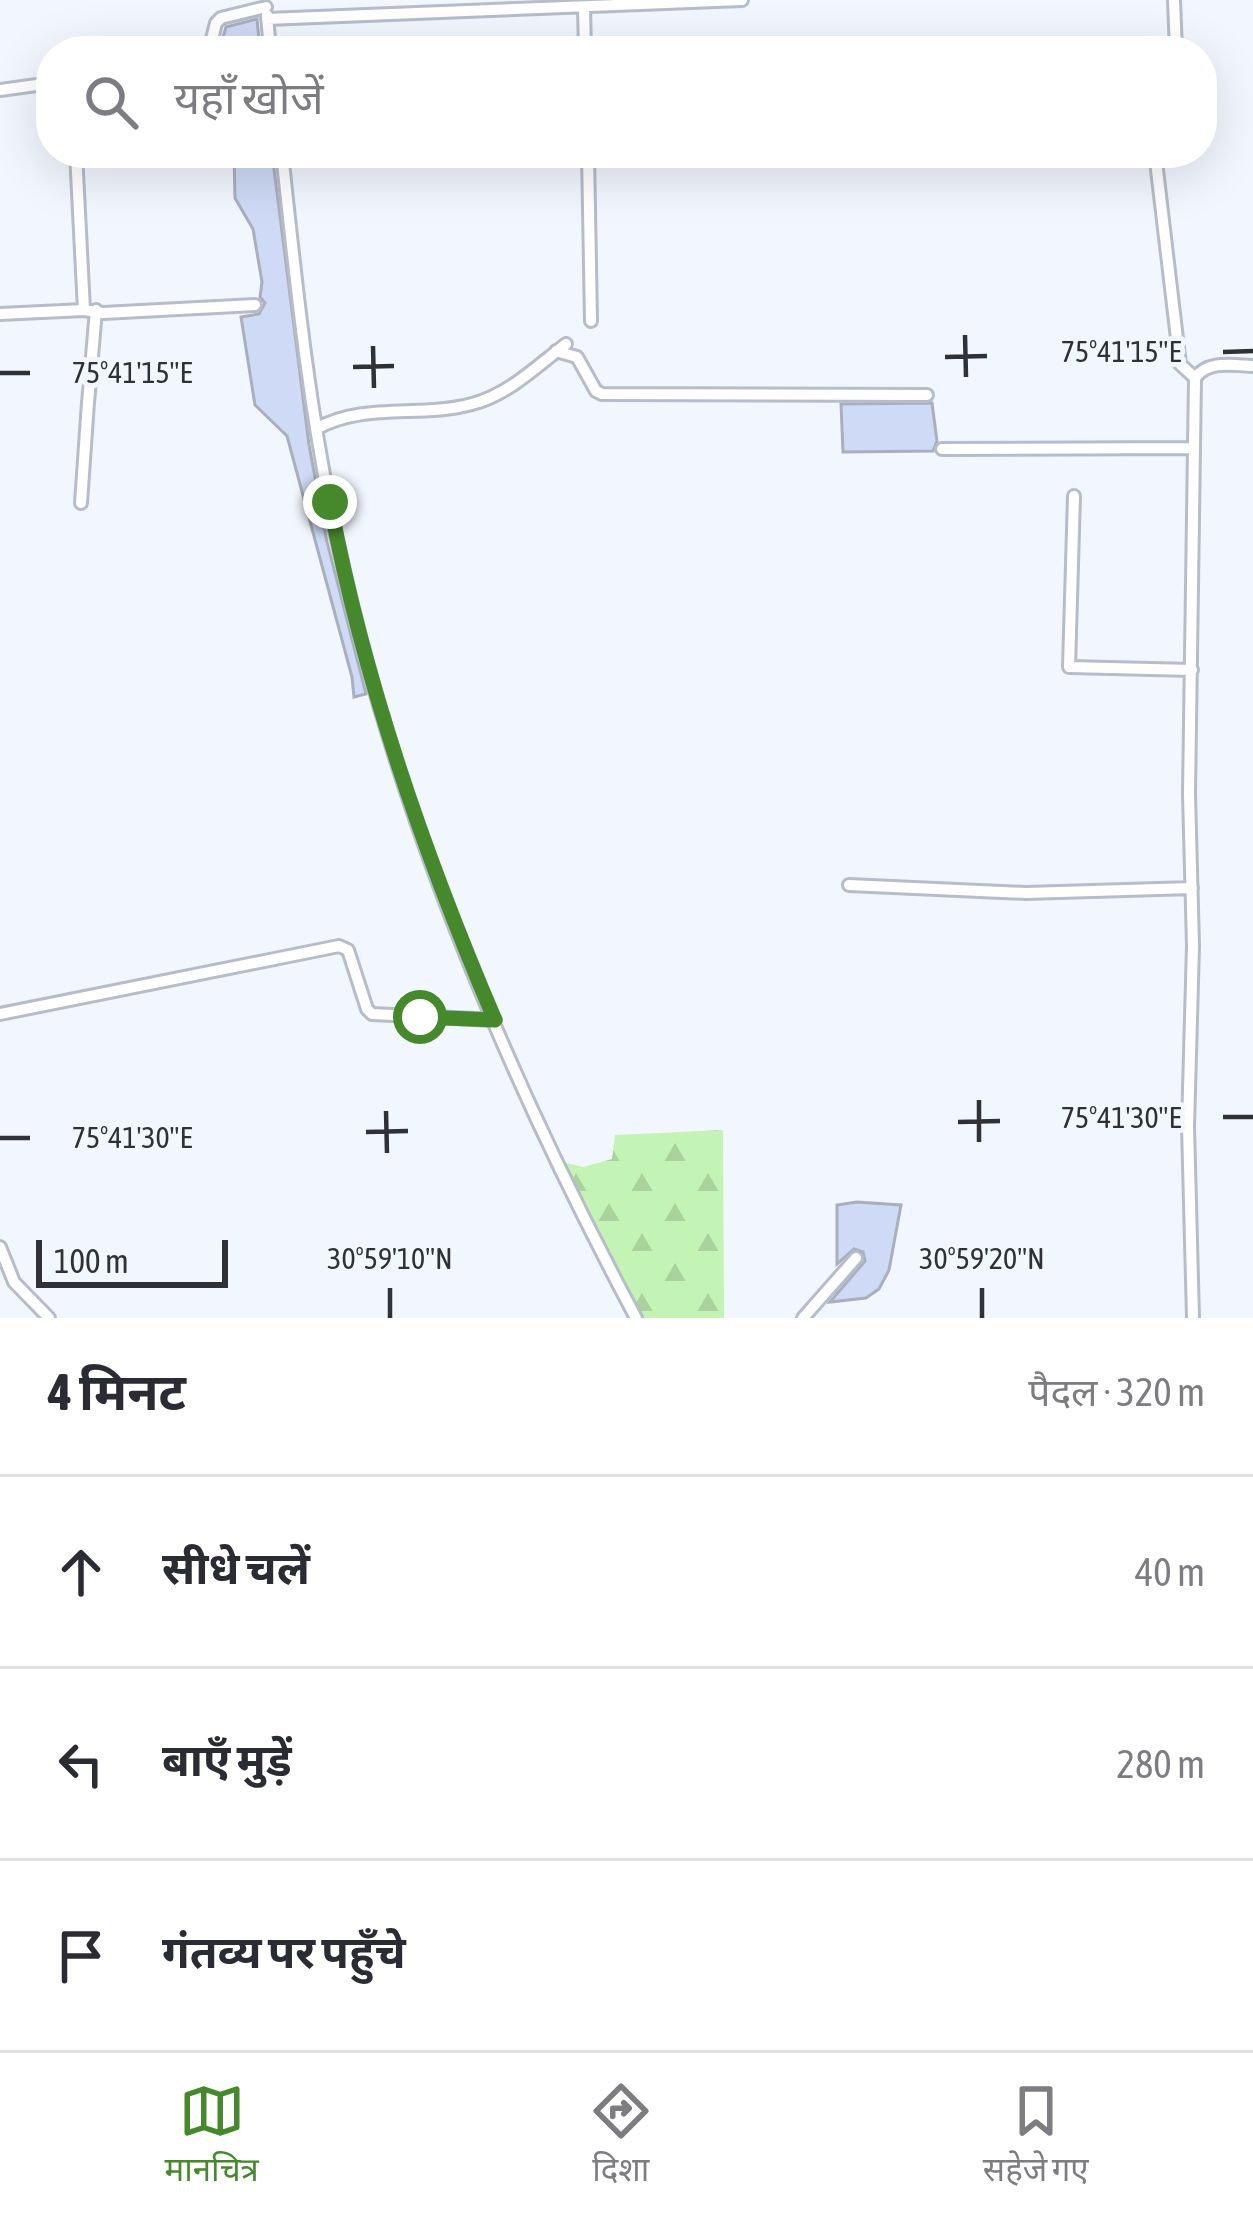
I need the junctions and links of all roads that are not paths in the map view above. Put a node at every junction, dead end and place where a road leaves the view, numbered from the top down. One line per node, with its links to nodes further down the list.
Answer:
1 (742, 0): 3 (street)
2 (1174, 0): 7 (street)
3 (584, 7): 4 (street); 6 (street)
4 (266, 9): 5 (street)
5 (214, 36)
6 (585, 36)
7 (1175, 36)
8 (36, 85): 9 (street)
9 (0, 90)
10 (77, 168): 15 (street)
11 (283, 168): 21 (street)
12 (588, 168): 17 (street)
13 (1157, 168): 19 (street)
14 (255, 305): 15 (street)
15 (90, 310): 16 (street); 25 (street)
16 (0, 314)
17 (591, 321)
18 (1253, 366): 19 (street)
19 (1195, 378): 22 (street)
20 (927, 395): 21 (street)
21 (316, 429): 30 (street)
22 (1192, 448): 23 (street); 26 (street)
23 (942, 449)
24 (1074, 496): 26 (street)
25 (80, 503)
26 (1192, 670): 28 (street)
27 (849, 885): 28 (street)
28 (1192, 888): 36 (street)
29 (0, 1014): 30 (street)
30 (495, 1020): 34 (street)
31 (0, 1247): 33 (street)
32 (856, 1258): 35 (street)
33 (49, 1318)
34 (636, 1318)
35 (803, 1318)
36 (1193, 1318)

